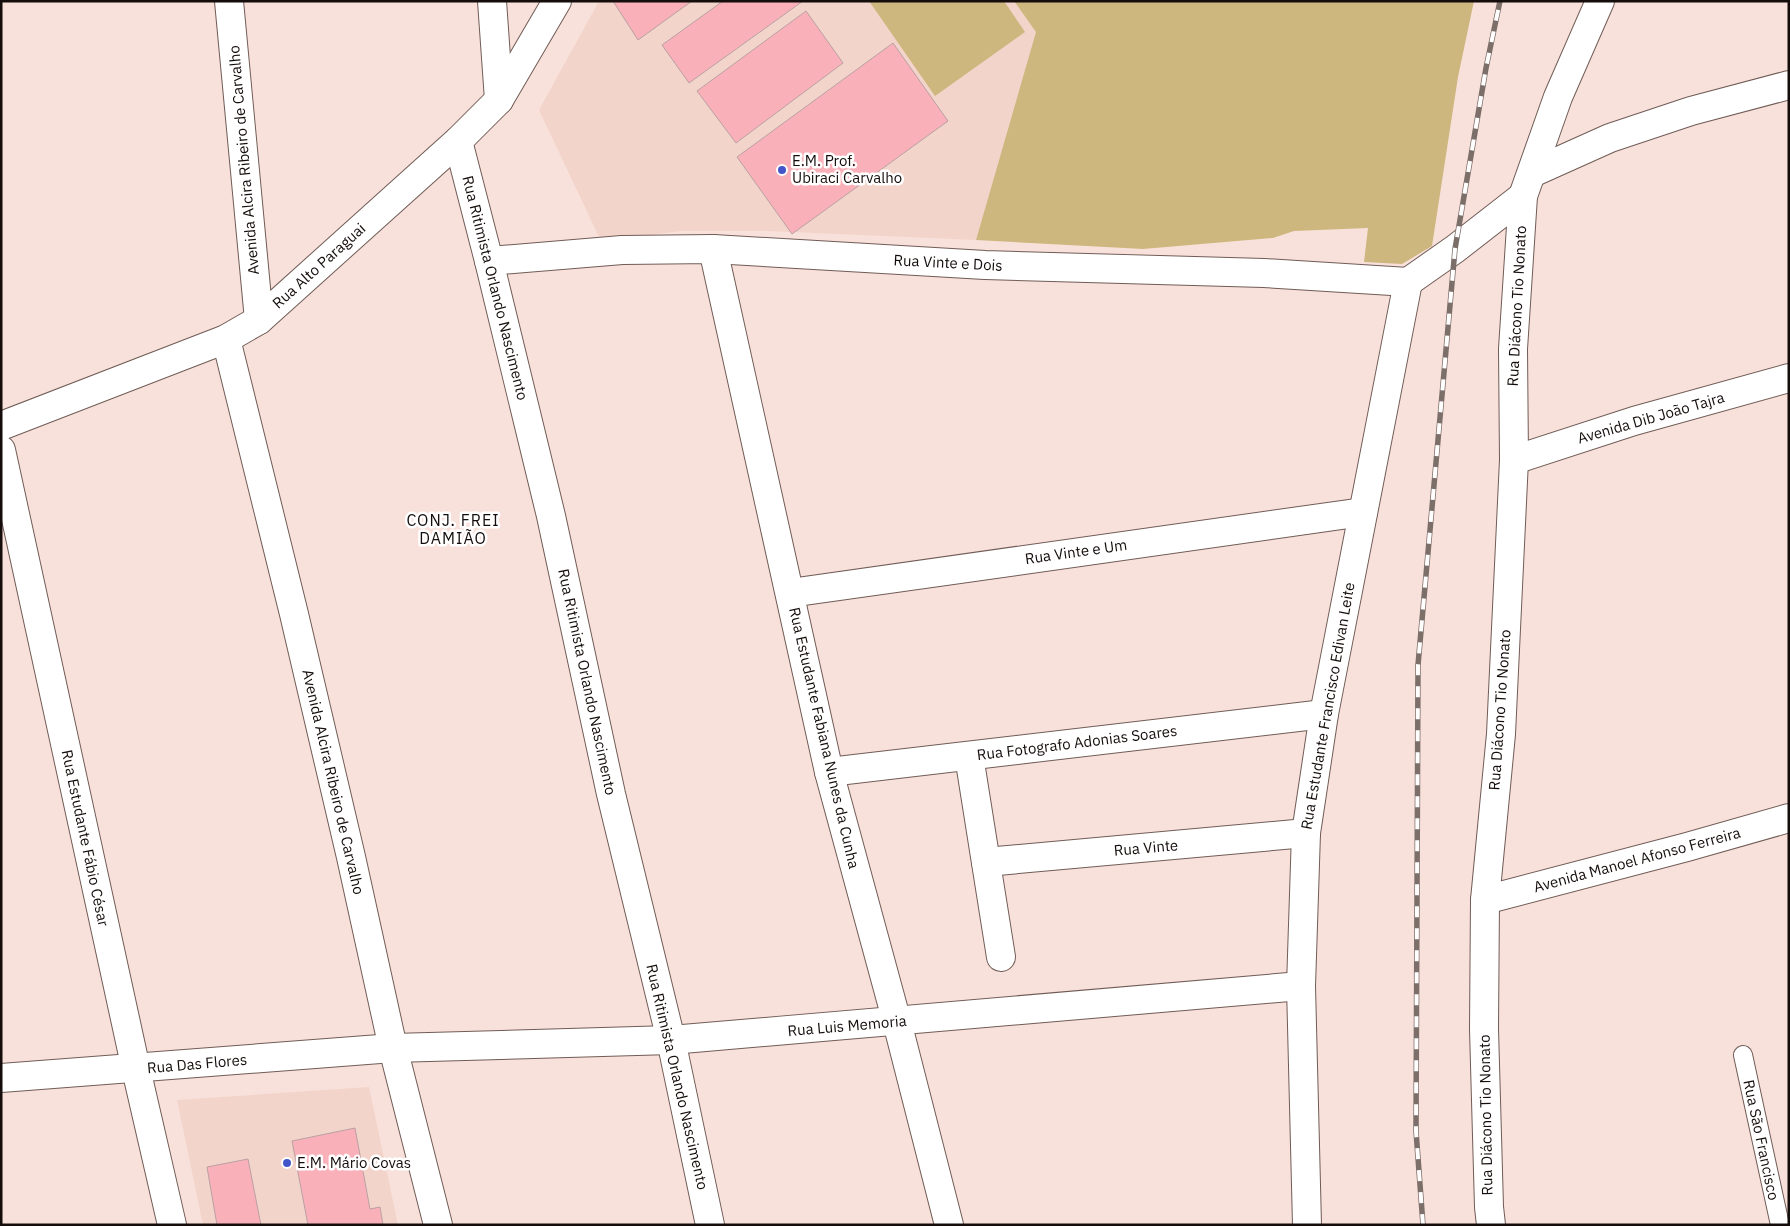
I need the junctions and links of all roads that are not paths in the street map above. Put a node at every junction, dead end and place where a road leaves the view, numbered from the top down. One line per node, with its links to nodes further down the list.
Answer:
1 (229, 1): 12 (street, Avenida Alcira Ribeiro de Carvalho)
2 (492, 1): 6 (street)
3 (557, 1): 6 (street, Rua Alto Paraguai)
4 (1600, 1): 8 (street, Rua Diácono Tio Nonato)
5 (1789, 85): 8 (street)
6 (499, 100): 7 (street, Rua Alto Paraguai)
7 (458, 141): 10 (street, Rua Ritimista Orlando Nascimento); 12 (street, Rua Alto Paraguai)
8 (1528, 184): 11 (street, Rua Diácono Tio Nonato); 17 (street, Rua Diácono Tio Nonato)
9 (713, 249): 10 (street, Rua Vinte e Dois); 11 (street, Rua Vinte e Dois); 19 (street, Rua Estudante Fabiana Nunes da Cunha)
10 (489, 261): 30 (street, Rua Ritimista Orlando Nascimento)
11 (1408, 282): 18 (street, Rua Estudante Francisco Edivan Leite)
12 (259, 320): 13 (street, Rua Alto Paraguai)
13 (226, 340): 15 (street, Rua Alto Paraguai); 31 (street, Avenida Alcira Ribeiro de Carvalho)
14 (1789, 378): 17 (street, Avenida Dib João Tajra)
15 (1, 426)
16 (1, 450): 33 (street, Rua Estudante Fábio César)
17 (1514, 460): 26 (street, Rua Diácono Tio Nonato)
18 (1363, 512): 19 (street, Rua Vinte e Um); 20 (street, Rua Estudante Francisco Edivan Leite)
19 (790, 593): 22 (street, Rua Estudante Fabiana Nunes da Cunha)
20 (1324, 714): 21 (street, Rua Fotografo Adonias Soares); 24 (street, Rua Estudante Francisco Edivan Leite)
21 (969, 756): 22 (street, Rua Fotografo Adonias Soares); 25 (street)
22 (829, 772): 29 (street, Rua Estudante Fabiana Nunes da Cunha)
23 (1789, 818): 26 (street, Avenida Manoel Afonso Ferreira)
24 (1306, 833): 25 (street, Rua Vinte); 28 (street, Rua Estudante Francisco Edivan Leite)
25 (986, 862): 27 (street)
26 (1485, 900): 40 (street, Rua Diácono Tio Nonato)
27 (1001, 957)
28 (1301, 986): 29 (street, Rua Luis Memoria); 39 (street, Rua Estudante Francisco Edivan Leite)
29 (897, 1022): 30 (street, Rua Luis Memoria); 38 (street, Rua Estudante Fabiana Nunes da Cunha)
30 (671, 1040): 31 (street, Rua Luis Memoria); 37 (street, Rua Ritimista Orlando Nascimento)
31 (393, 1048): 33 (street, Rua Das Flores); 36 (street, Avenida Alcira Ribeiro de Carvalho)
32 (1743, 1055): 41 (lane, Rua São Francisco)
33 (136, 1069): 34 (street, Rua Das Flores); 35 (street, Rua Estudante Fábio César)
34 (1, 1078)
35 (172, 1225)
36 (438, 1225)
37 (710, 1225)
38 (949, 1225)
39 (1307, 1225)
40 (1491, 1225)
41 (1780, 1225)

